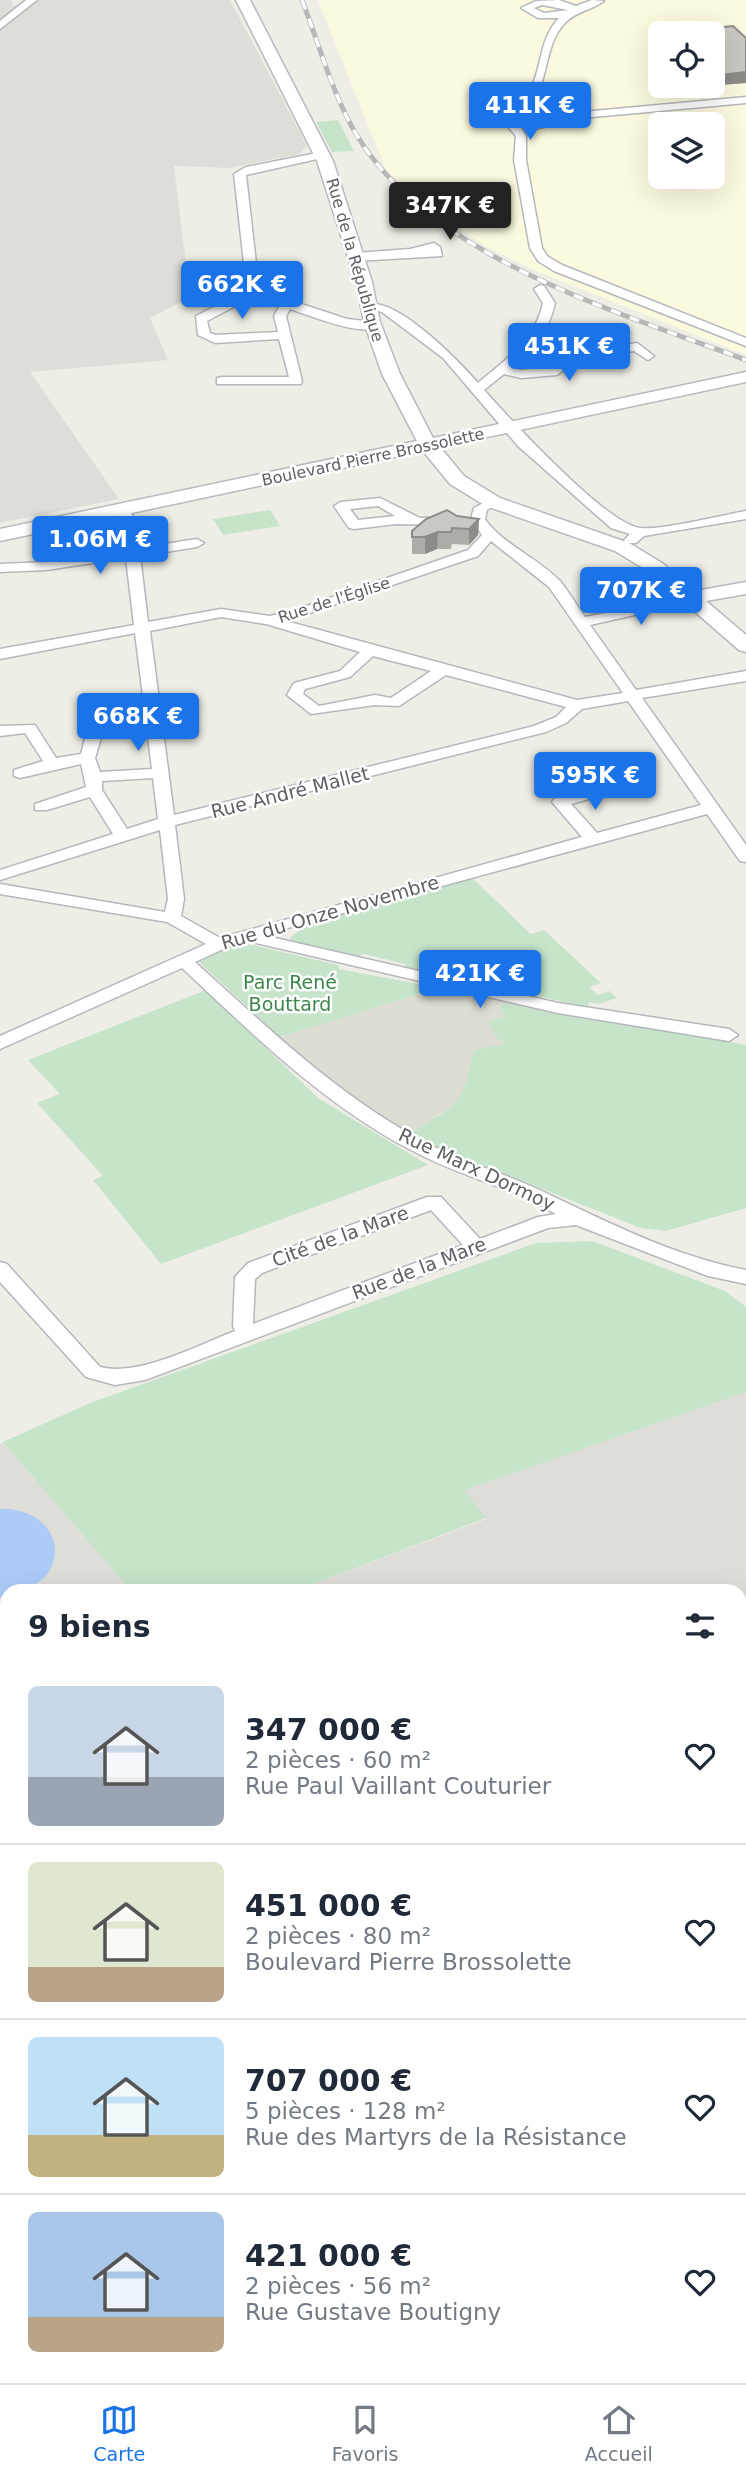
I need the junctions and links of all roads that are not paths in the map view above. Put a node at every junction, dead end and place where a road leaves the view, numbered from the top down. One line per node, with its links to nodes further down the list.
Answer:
1 (30, 0): 9 (street)
2 (243, 0): 17 (street, Rue de la République)
3 (604, 0): 5 (street)
4 (538, 1): 6 (street); 7 (street)
5 (599, 1): 6 (street)
6 (562, 5): 7 (street); 8 (street)
7 (547, 16): 8 (street)
8 (556, 24): 10 (street)
9 (0, 26)
10 (532, 99): 12 (street); 13 (street)
11 (746, 100): 13 (street)
12 (521, 109): 13 (street); 14 (street)
13 (546, 115): 15 (street)
14 (513, 124): 15 (street); 16 (street)
15 (535, 126): 16 (street)
16 (521, 136): 26 (street)
17 (322, 155): 19 (street, Rue de la République); 21 (street)
18 (418, 251): 19 (street)
19 (356, 257): 23 (street, Rue de la République)
20 (540, 289): 28 (street)
21 (253, 292): 22 (street); 25 (street)
22 (286, 305): 24 (street); 25 (street)
23 (368, 307): 24 (street, Rue de la République); 31 (street)
24 (373, 326): 33 (street, Rue de la République)
25 (284, 335): 30 (street)
26 (746, 342)
27 (648, 356): 28 (street)
28 (500, 369): 31 (street)
29 (746, 377): 32 (street, Boulevard Pierre Brossolette)
30 (222, 381)
31 (478, 389): 32 (street)
32 (509, 428): 33 (street, Boulevard Pierre Brossolette); 39 (street)
33 (428, 446): 34 (street, Rue de la République); 35 (street, Boulevard Pierre Brossolette)
34 (493, 502): 37 (street); 43 (street, Rue de la République)
35 (123, 510): 40 (street, Boulevard Pierre Brossolette); 44 (street)
36 (746, 515): 39 (street)
37 (478, 519): 38 (street); 41 (street)
38 (416, 522)
39 (640, 533): 43 (street)
40 (0, 535)
41 (489, 535): 48 (street, Rue de l'Église); 49 (street)
42 (197, 543): 44 (street)
43 (622, 547): 47 (street, Rue de la République)
44 (131, 553): 45 (street); 50 (street)
45 (0, 568)
46 (746, 588): 47 (street)
47 (692, 598): 49 (street); 51 (street, Rue de la République)
48 (270, 620): 50 (street, Rue de l'Église); 52 (street)
49 (583, 622): 56 (street)
50 (140, 627): 53 (street, Rue de l'Église); 57 (street)
51 (746, 646)
52 (370, 651): 54 (street); 54 (street)
53 (0, 654)
54 (443, 670): 58 (street)
55 (746, 676): 56 (street)
56 (633, 697): 58 (street); 67 (street)
57 (150, 700): 60 (street); 63 (street)
58 (577, 705): 68 (street, Rue André Mallet)
59 (0, 731): 61 (street)
60 (87, 758): 61 (street); 64 (street)
61 (52, 763): 62 (street)
62 (20, 773)
63 (160, 773): 64 (street); 68 (street)
64 (94, 784): 66 (street); 69 (street)
65 (608, 789): 70 (street)
66 (41, 807)
67 (713, 807): 70 (street, Rue du Onze Novembre); 71 (street)
68 (167, 822): 69 (street, Rue André Mallet); 74 (street)
69 (123, 836): 72 (street, Rue André Mallet)
70 (592, 838): 75 (street, Rue du Onze Novembre)
71 (746, 857)
72 (0, 875)
73 (0, 888): 74 (street)
74 (172, 918): 76 (street)
75 (241, 935): 76 (street, Rue du Onze Novembre); 78 (street)
76 (219, 944): 77 (street, Rue du Onze Novembre)
77 (183, 960): 79 (street, Rue du Onze Novembre); 80 (street, Rue Marx Dormoy)
78 (730, 1035)
79 (0, 1043)
80 (576, 1218): 81 (street, Rue de la Mare); 83 (street, Rue de la Mare)
81 (475, 1246): 84 (street, Rue de la Mare); 84 (street, Cité de la Mare)
82 (0, 1269): 84 (street, Rue de la Mare)
83 (746, 1277)
84 (247, 1333)

